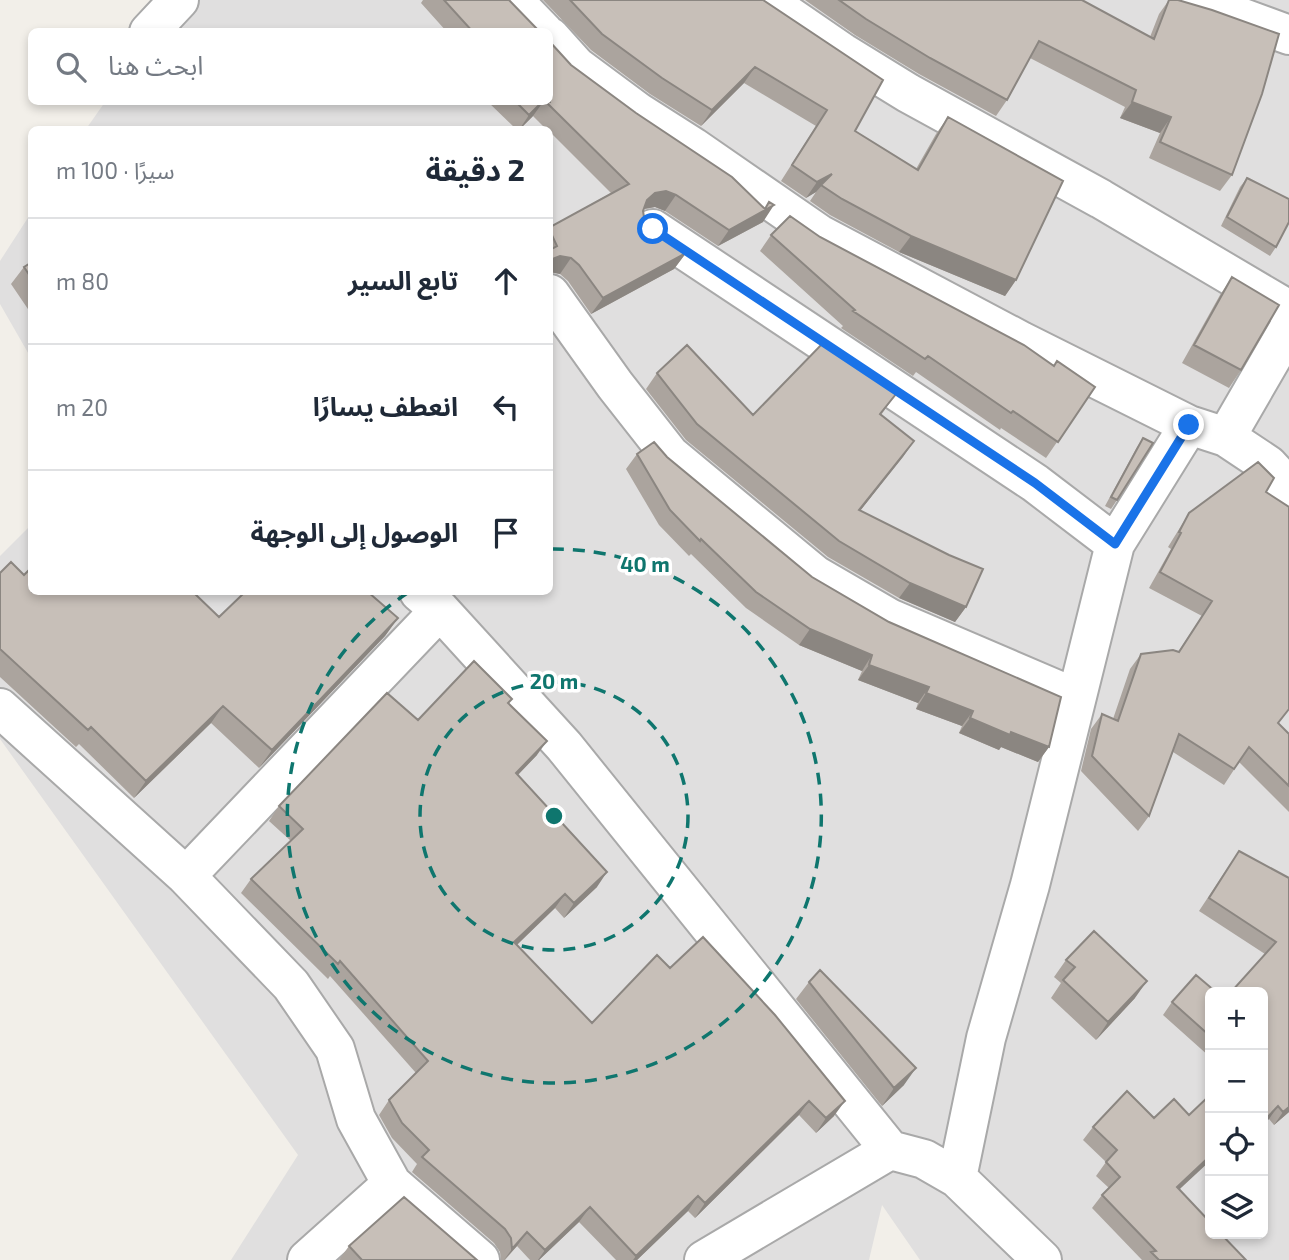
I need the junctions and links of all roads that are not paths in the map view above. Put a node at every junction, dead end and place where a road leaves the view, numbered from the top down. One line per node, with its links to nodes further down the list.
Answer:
1 (179, 0): 4 (street)
2 (766, 0): 9 (street)
3 (1194, 0): 5 (street)
4 (153, 28)
5 (1289, 35)
6 (553, 36): 11 (street)
7 (653, 229): 14 (street)
8 (553, 298): 16 (street)
9 (1289, 310)
10 (1289, 328): 12 (street)
11 (1189, 425): 12 (street); 14 (street)
12 (1226, 437): 13 (street)
13 (1289, 488)
14 (1115, 544): 16 (street)
15 (430, 601): 18 (street); 19 (street)
16 (1076, 698): 20 (street)
17 (0, 708): 18 (street)
18 (187, 876): 21 (street)
19 (890, 1150): 20 (street); 24 (street)
20 (957, 1178): 25 (street)
21 (392, 1184): 22 (street); 23 (street)
22 (307, 1260)
23 (480, 1260)
24 (705, 1260)
25 (1042, 1260)

